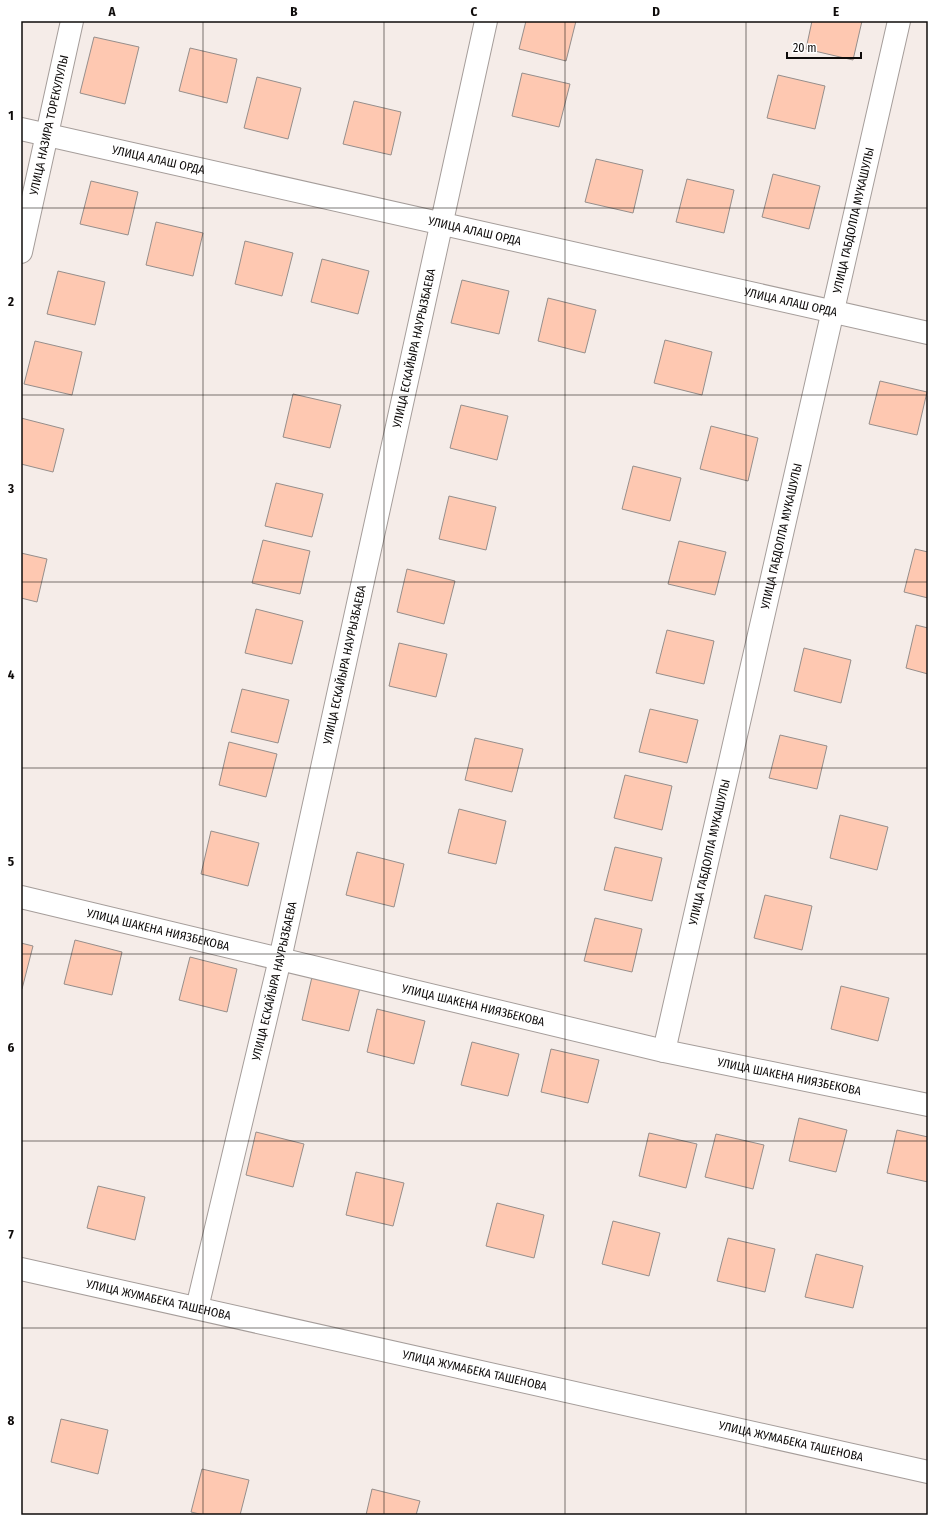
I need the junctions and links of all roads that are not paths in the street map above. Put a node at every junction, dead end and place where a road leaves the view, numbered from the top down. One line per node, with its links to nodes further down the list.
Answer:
1 (72, 21): 5 (street, УЛИЦА НАЗИРА ТОРЕКУЛУЛЫ)
2 (486, 21): 6 (street, УЛИЦА ЕСКАЙЫРА НАУРЫЗБАЕВА)
3 (899, 21): 8 (street, УЛИЦА ГАБДОЛЛА МУКАШУЛЫ)
4 (21, 129): 5 (street, УЛИЦА АЛАШ ОРДА)
5 (48, 135): 6 (street, УЛИЦА АЛАШ ОРДА); 7 (street, УЛИЦА НАЗИРА ТОРЕКУЛУЛЫ)
6 (442, 224): 8 (street, УЛИЦА АЛАШ ОРДА); 11 (street, УЛИЦА ЕСКАЙЫРА НАУРЫЗБАЕВА)
7 (21, 252)
8 (832, 311): 9 (street, УЛИЦА АЛАШ ОРДА); 12 (street, УЛИЦА ГАБДОЛЛА МУКАШУЛЫ)
9 (928, 332)
10 (21, 897): 11 (street, УЛИЦА ШАКЕНА НИЯЗБЕКОВА)
11 (280, 959): 12 (street, УЛИЦА ШАКЕНА НИЯЗБЕКОВА); 15 (street, УЛИЦА ЕСКАЙЫРА НАУРЫЗБАЕВА)
12 (664, 1051): 13 (street, УЛИЦА ШАКЕНА НИЯЗБЕКОВА)
13 (928, 1105)
14 (21, 1269): 15 (street, УЛИЦА ЖУМАБЕКА ТАШЕНОВА)
15 (197, 1308): 16 (street, УЛИЦА ЖУМАБЕКА ТАШЕНОВА)
16 (928, 1472)

